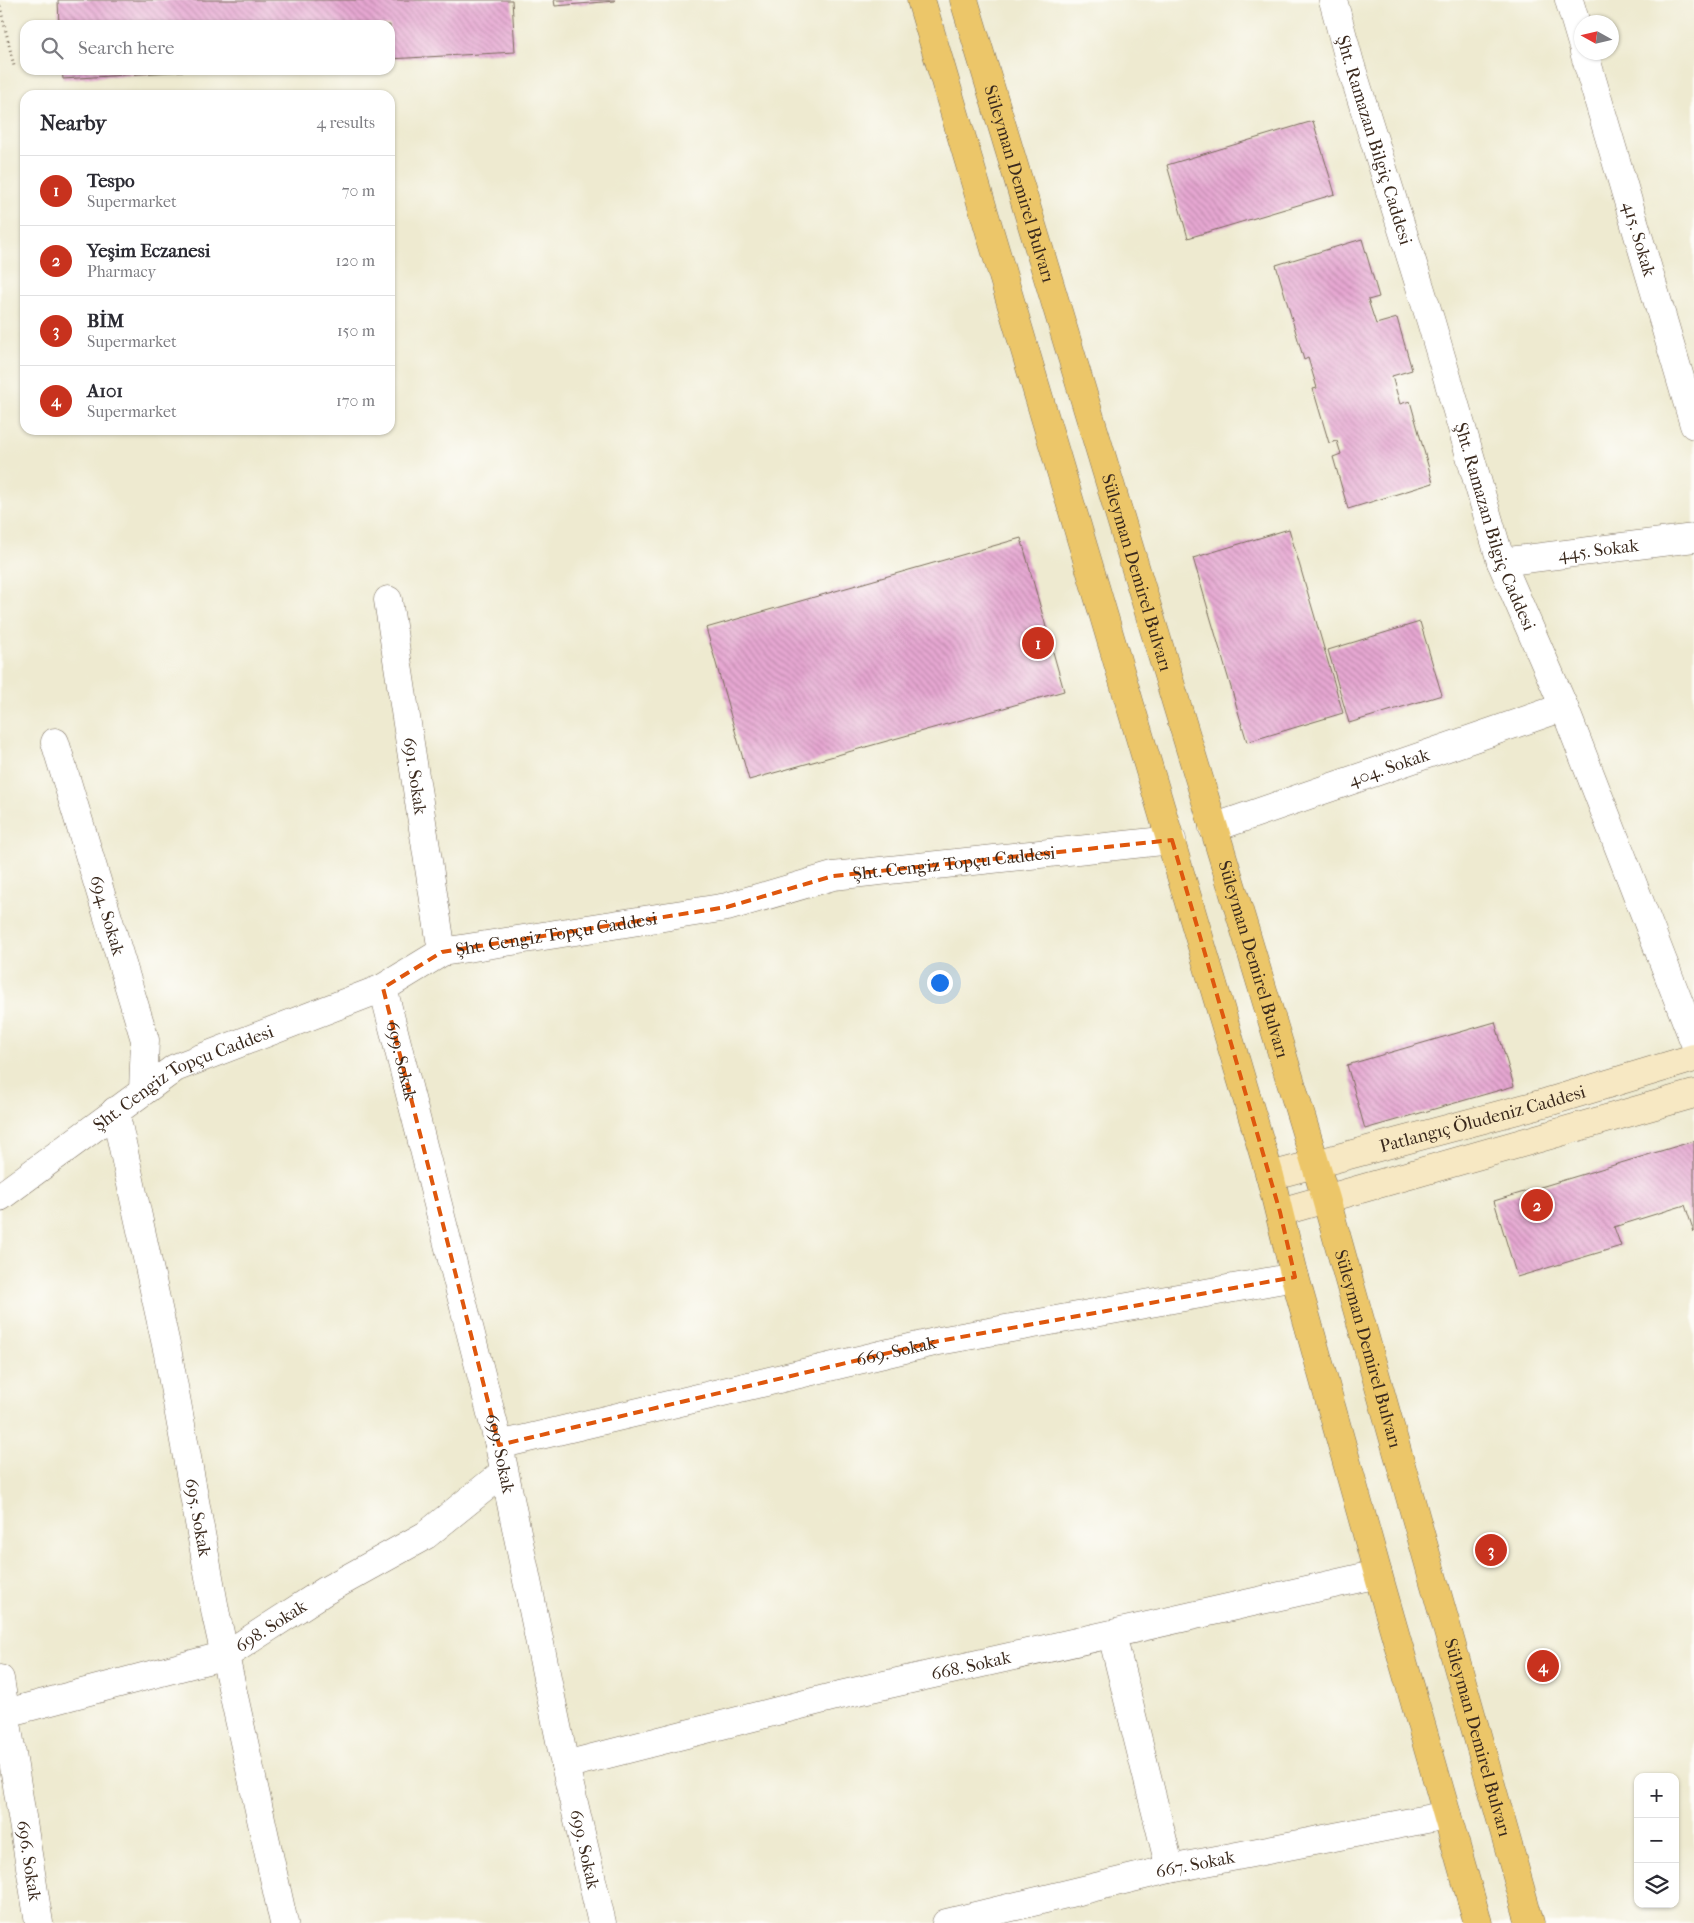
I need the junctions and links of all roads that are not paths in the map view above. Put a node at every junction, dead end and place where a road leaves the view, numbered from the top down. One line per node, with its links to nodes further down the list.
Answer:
1 (921, 0): 14 (main road)
2 (964, 0): 13 (main road, Süleyman Demirel Bulvarı)
3 (1333, 0): 9 (street, Şht. Ramazan Bilgiç Caddesi)
4 (1568, 0): 5 (street)
5 (1574, 19)
6 (1586, 60): 7 (street, 415. Sokak)
7 (1694, 425)
8 (1694, 538): 9 (street, 445. Sokak)
9 (1501, 562): 11 (street, Şht. Ramazan Bilgiç Caddesi)
10 (388, 600): 15 (street, 691. Sokak)
11 (1564, 707): 13 (street, 404. Sokak); 17 (street, Şht. Ramazan Bilgiç Caddesi)
12 (55, 742): 19 (street, 694. Sokak)
13 (1213, 828): 22 (main road, Süleyman Demirel Bulvarı)
14 (1172, 840): 15 (street, Şht. Cengiz Topçu Caddesi); 23 (main road)
15 (442, 952): 16 (street, Şht. Cengiz Topçu Caddesi)
16 (383, 988): 19 (street, Şht. Cengiz Topçu Caddesi); 28 (street, 699. Sokak)
17 (1694, 1041)
18 (1694, 1058): 22 (main road, Patlangıç Öludeniz Caddesi)
19 (143, 1091): 21 (street, Şht. Cengiz Topçu Caddesi)
20 (1694, 1094): 25 (main road, Patlangıç Öludeniz Caddesi)
21 (115, 1111): 24 (street, Şht. Cengiz Topçu Caddesi); 32 (street, 695. Sokak)
22 (1315, 1164): 23 (main road, Patlangıç Öludeniz Caddesi); 25 (main road, Süleyman Demirel Bulvarı)
23 (1270, 1176): 26 (main road)
24 (0, 1197)
25 (1326, 1199): 26 (main road, Patlangıç Öludeniz Caddesi); 43 (main road, Süleyman Demirel Bulvarı)
26 (1280, 1212): 27 (main road)
27 (1295, 1277): 28 (street, 669. Sokak); 30 (main road)
28 (499, 1445): 29 (street, 699. Sokak)
29 (504, 1472): 32 (street, 698. Sokak); 35 (street, 699. Sokak)
30 (1378, 1574): 31 (street, 668. Sokak); 36 (main road)
31 (1112, 1635): 35 (street, 668. Sokak); 37 (street)
32 (226, 1655): 34 (street, 698. Sokak); 39 (street, 695. Sokak)
33 (0, 1679): 34 (street, 696. Sokak)
34 (6, 1713): 38 (street, 696. Sokak)
35 (565, 1765): 40 (street, 699. Sokak)
36 (1447, 1815): 37 (street, 667. Sokak); 42 (main road)
37 (1170, 1869): 41 (street, 667. Sokak)
38 (39, 1923)
39 (284, 1923)
40 (602, 1923)
41 (946, 1923)
42 (1478, 1923)
43 (1530, 1923)

